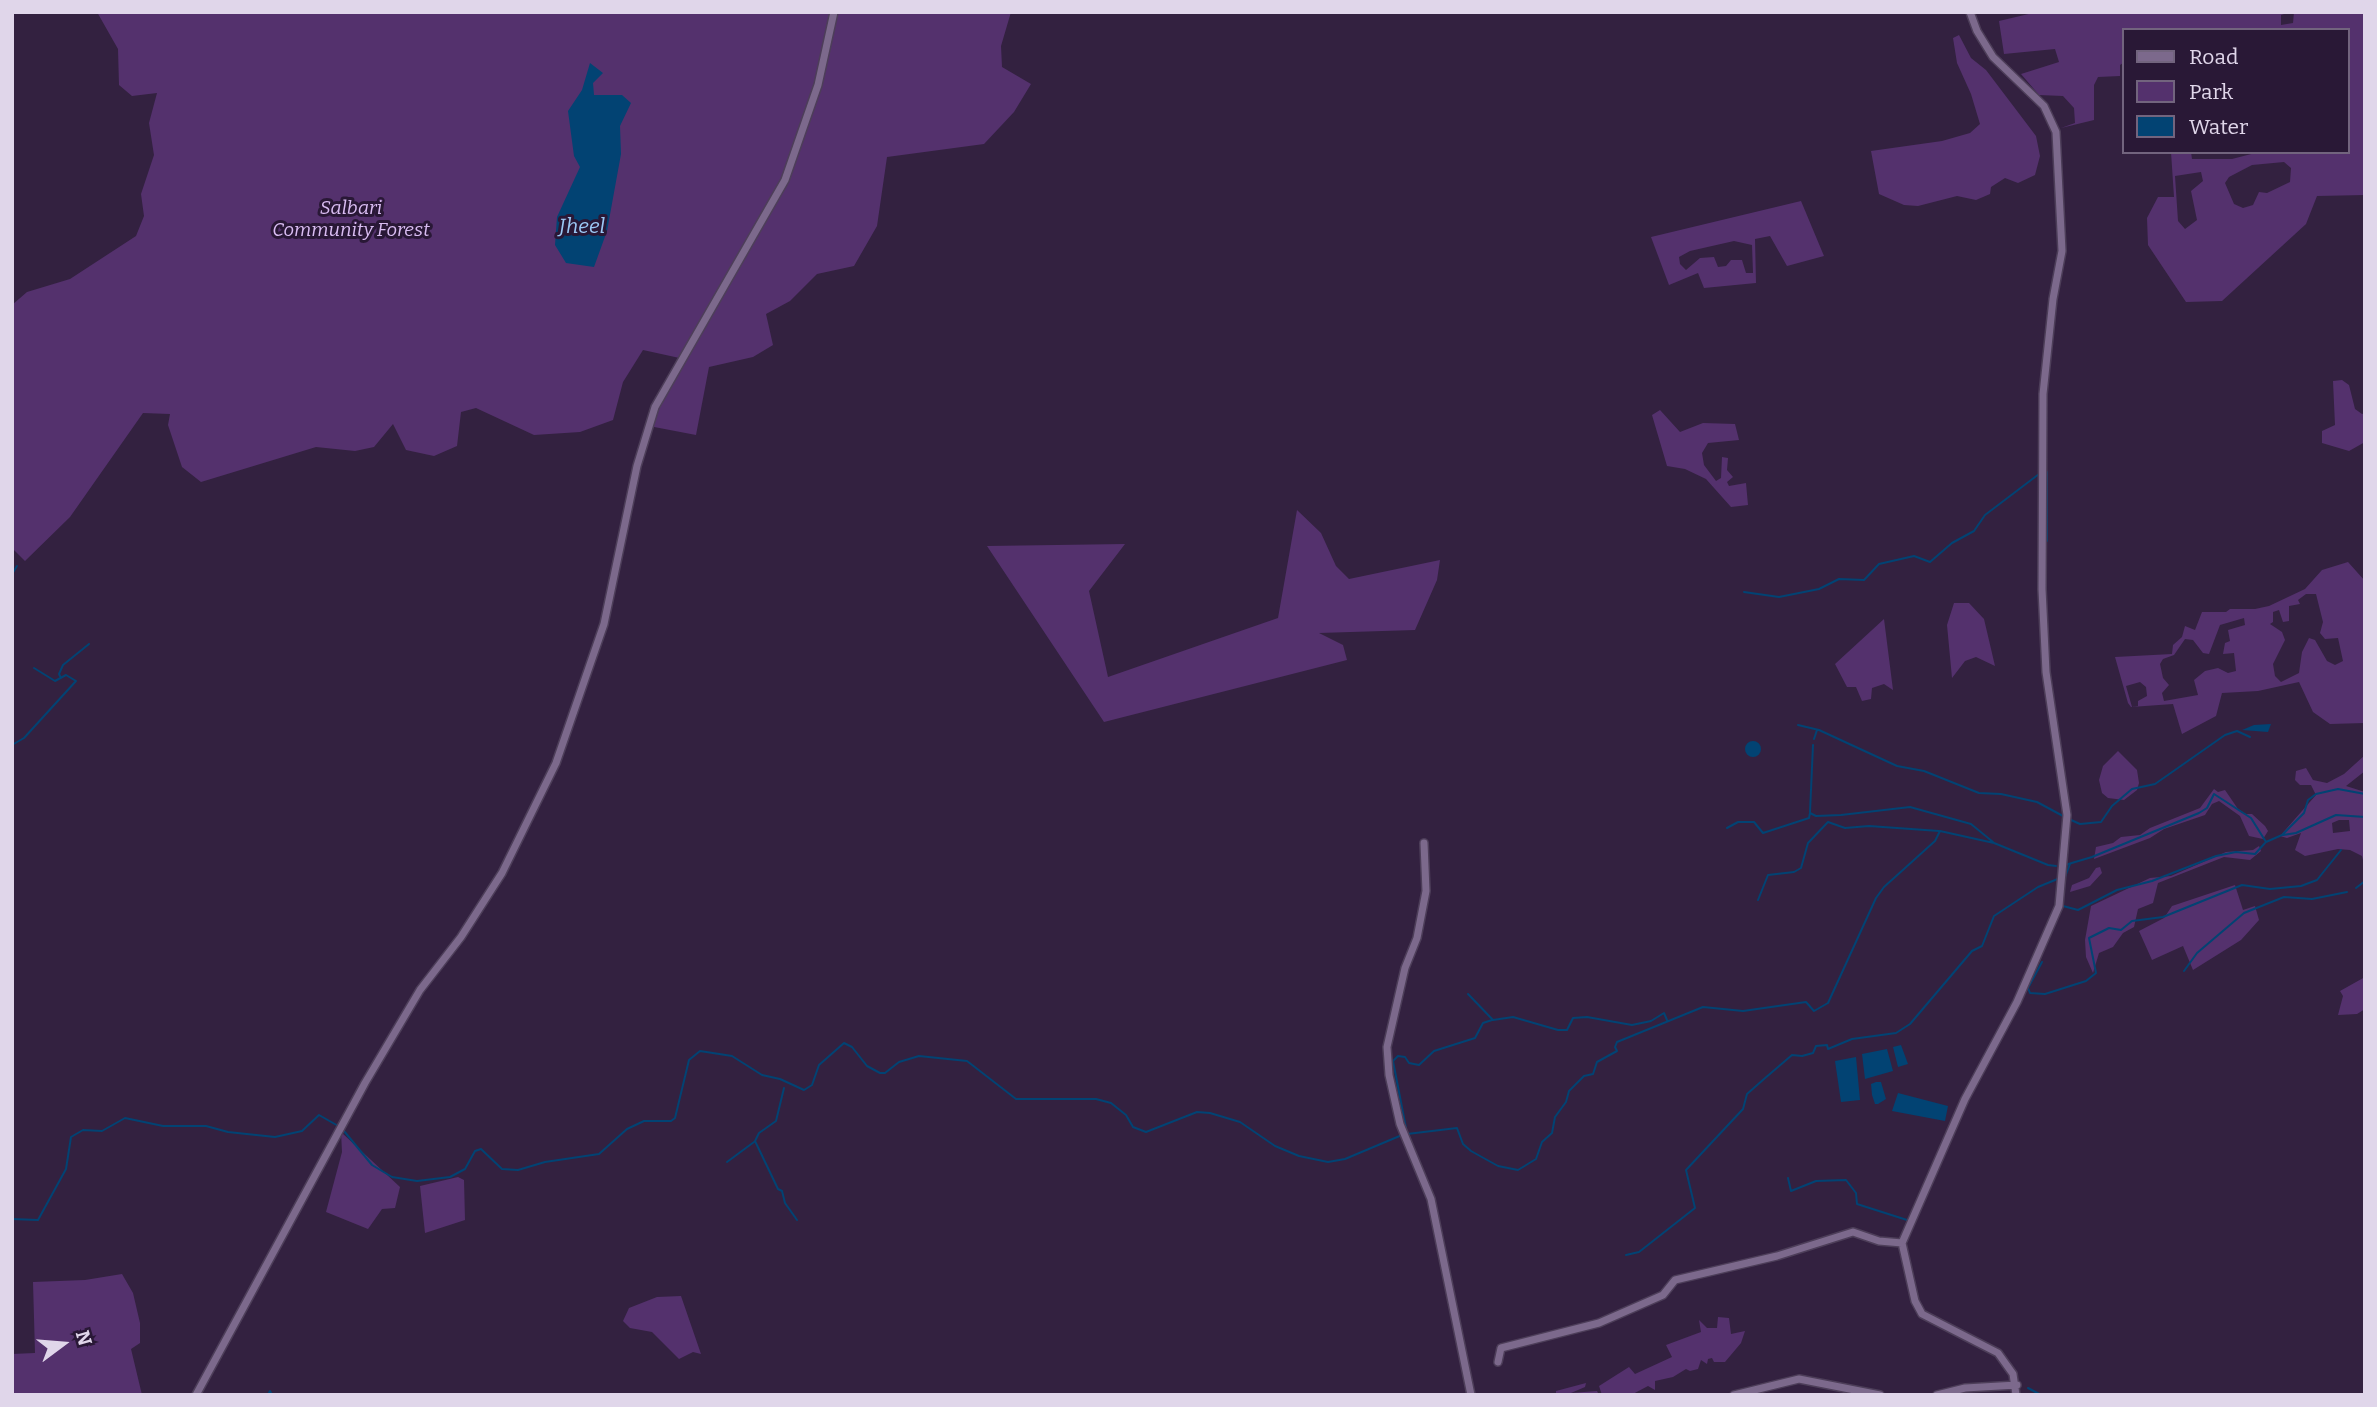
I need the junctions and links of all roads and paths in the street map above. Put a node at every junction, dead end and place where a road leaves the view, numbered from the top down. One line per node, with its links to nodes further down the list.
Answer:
1 (834, 12): 7 (street)
2 (1970, 12): 4 (street)
3 (1424, 843): 8 (street)
4 (1902, 1243): 5 (street); 6 (street)
5 (1497, 1362)
6 (2017, 1385): 11 (street); 12 (street)
7 (196, 1395)
8 (1471, 1395)
9 (1734, 1395): 10 (street)
10 (1880, 1395)
11 (1937, 1395)
12 (2016, 1395)

